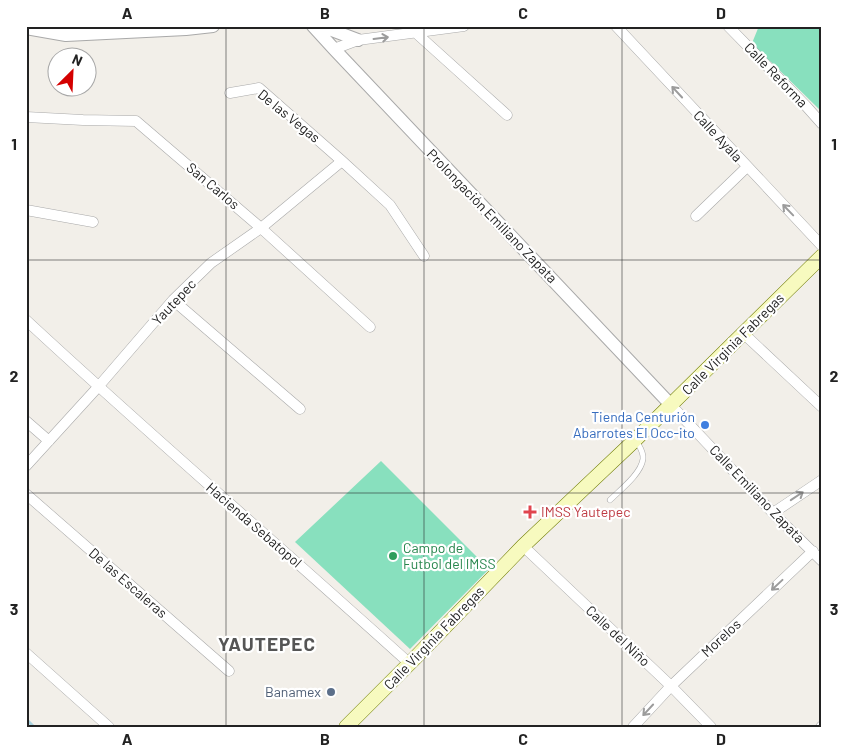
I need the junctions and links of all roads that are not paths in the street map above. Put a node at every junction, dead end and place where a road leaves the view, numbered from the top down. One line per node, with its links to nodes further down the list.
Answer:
1 (213, 26): 7 (street)
2 (313, 26): 10 (street, Prolongación Emiliano Zapata)
3 (321, 26): 9 (street)
4 (464, 26): 8 (street)
5 (616, 26): 16 (street, Calle Ayala, one-way to 5)
6 (728, 26): 14 (street, Calle Reforma)
7 (26, 28)
8 (416, 33): 9 (street, one-way to 8); 12 (street)
9 (358, 40): 10 (street)
10 (334, 49): 29 (street, Prolongación Emiliano Zapata)
11 (230, 93): 15 (street, De las Vegas)
12 (506, 115)
13 (26, 117): 20 (street, San Carlos)
14 (822, 124)
15 (342, 161): 20 (street, Yautepec); 22 (street)
16 (747, 168): 18 (street); 21 (street, Calle Ayala, one-way to 16)
17 (26, 210): 19 (street)
18 (696, 216)
19 (93, 222)
20 (261, 228): 24 (street, Yautepec); 26 (street, San Carlos)
21 (822, 246)
22 (424, 256)
23 (822, 256): 27 (main road, Calle Virginia Fabregas)
24 (173, 300): 28 (street, Yautepec); 31 (street)
25 (26, 320): 28 (street, Hacienda Sebatopol)
26 (370, 327)
27 (743, 333): 29 (main road, Calle Virginia Fabregas); 30 (street)
28 (98, 387): 34 (street, Yautepec); 44 (street, Hacienda Sebatopol)
29 (671, 405): 33 (main road, Calle Virginia Fabregas); 39 (street, Calle Emiliano Zapata)
30 (822, 407)
31 (300, 409)
32 (26, 421): 34 (street)
33 (636, 440): 38 (lane); 40 (main road, Calle Virginia Fabregas)
34 (49, 442): 35 (street, Yautepec)
35 (26, 466)
36 (822, 480): 39 (street, one-way to 36)
37 (26, 494): 45 (street, De las Escaleras)
38 (610, 500)
39 (773, 513): 41 (street, Calle Emiliano Zapata)
40 (523, 546): 44 (main road, Calle Virginia Fabregas); 46 (street, Calle del Niño)
41 (813, 551): 42 (street, Calle Emiliano Zapata); 46 (street, Morelos, one-way to 46)
42 (822, 561)
43 (26, 653): 48 (street)
44 (409, 663): 47 (main road, Calle Virginia Fabregas)
45 (229, 671)
46 (670, 686): 49 (street, Morelos, one-way to 49); 50 (street, Calle del Niño)
47 (350, 725)
48 (109, 727)
49 (633, 727)
50 (711, 727)

